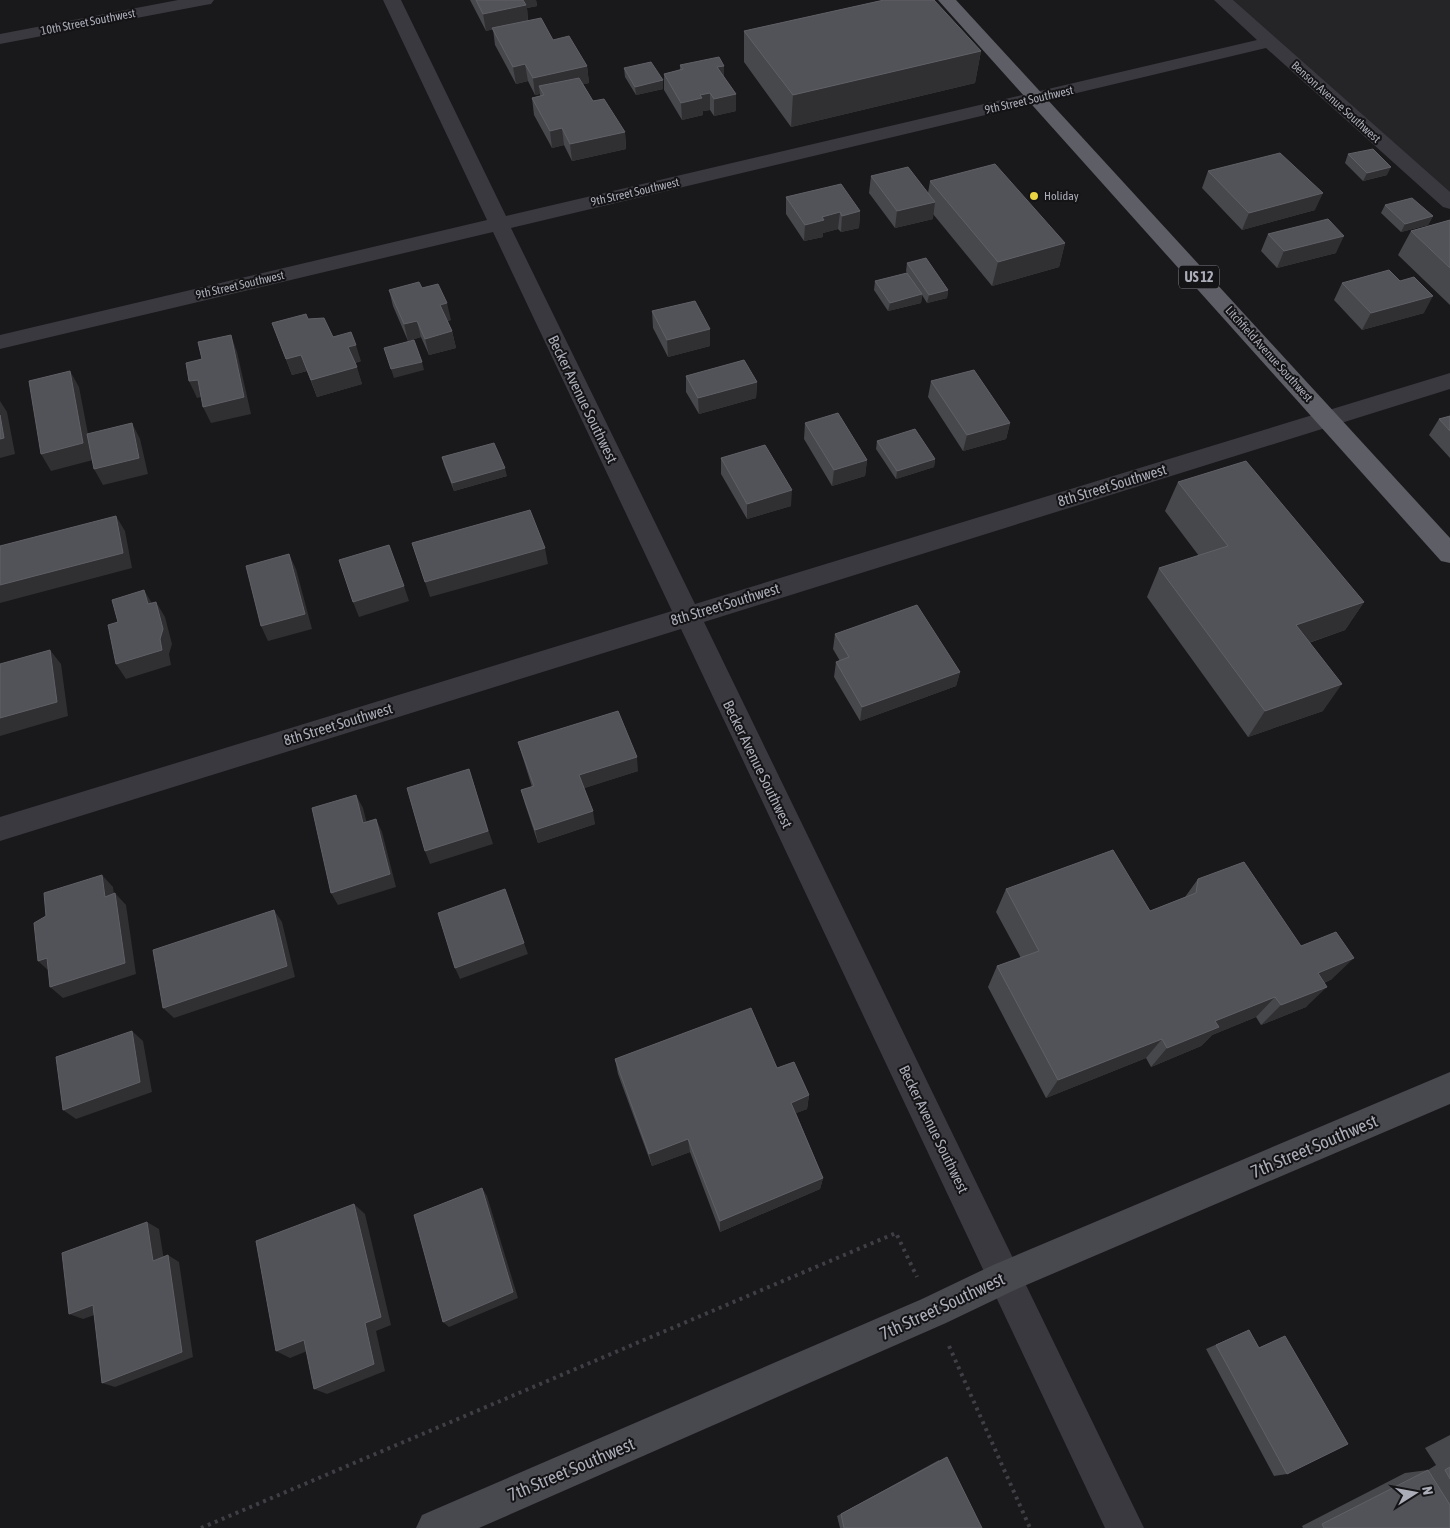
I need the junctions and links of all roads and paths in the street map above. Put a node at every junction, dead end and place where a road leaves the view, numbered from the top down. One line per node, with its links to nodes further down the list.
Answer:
1 (205, 0): 5 (street, 10th Street Southwest)
2 (392, 0): 9 (street, Becker Avenue Southwest)
3 (947, 0): 7 (highway, Litchfield Avenue Southwest / US 12)
4 (1223, 0): 6 (street, Benson Avenue Southwest)
5 (0, 39)
6 (1269, 42): 7 (street, 9th Street Southwest); 8 (street, Benson Avenue Southwest)
7 (1037, 98): 9 (street, 9th Street Southwest); 12 (highway, Litchfield Avenue Southwest / US 12)
8 (1450, 203)
9 (500, 224): 10 (street, 9th Street Southwest); 14 (street, Becker Avenue Southwest)
10 (0, 342)
11 (1450, 381): 12 (street, 8th Street Southwest)
12 (1328, 418): 13 (highway, Litchfield Avenue Southwest / US 12); 14 (street, 8th Street Southwest)
13 (1450, 554)
14 (687, 615): 15 (street, 8th Street Southwest); 17 (street, Becker Avenue Southwest)
15 (0, 829)
16 (1450, 1088): 17 (main road, 7th Street Southwest)
17 (1005, 1277): 18 (main road, 7th Street Southwest); 19 (street, Becker Avenue Southwest)
18 (435, 1528)
19 (1125, 1528)

